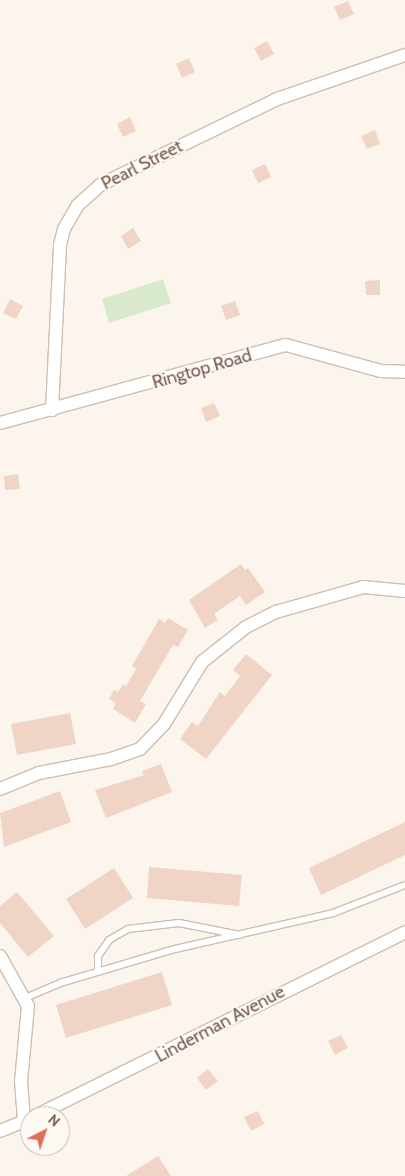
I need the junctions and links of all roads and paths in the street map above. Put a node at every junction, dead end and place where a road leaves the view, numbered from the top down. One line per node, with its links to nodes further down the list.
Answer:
1 (405, 55): 3 (street, Pearl Street)
2 (405, 372): 3 (street, Ringtop Road)
3 (52, 410): 4 (street, Ringtop Road)
4 (0, 423)
5 (405, 591): 6 (street)
6 (0, 789)
7 (405, 885): 9 (lane)
8 (405, 932): 14 (street, Linderman Avenue)
9 (243, 935): 11 (lane); 11 (lane)
10 (0, 956): 12 (street)
11 (98, 972): 12 (lane)
12 (25, 998): 13 (street)
13 (27, 1106)
14 (56, 1106)
15 (20, 1123): 16 (street, Linderman Avenue)
16 (0, 1131)

